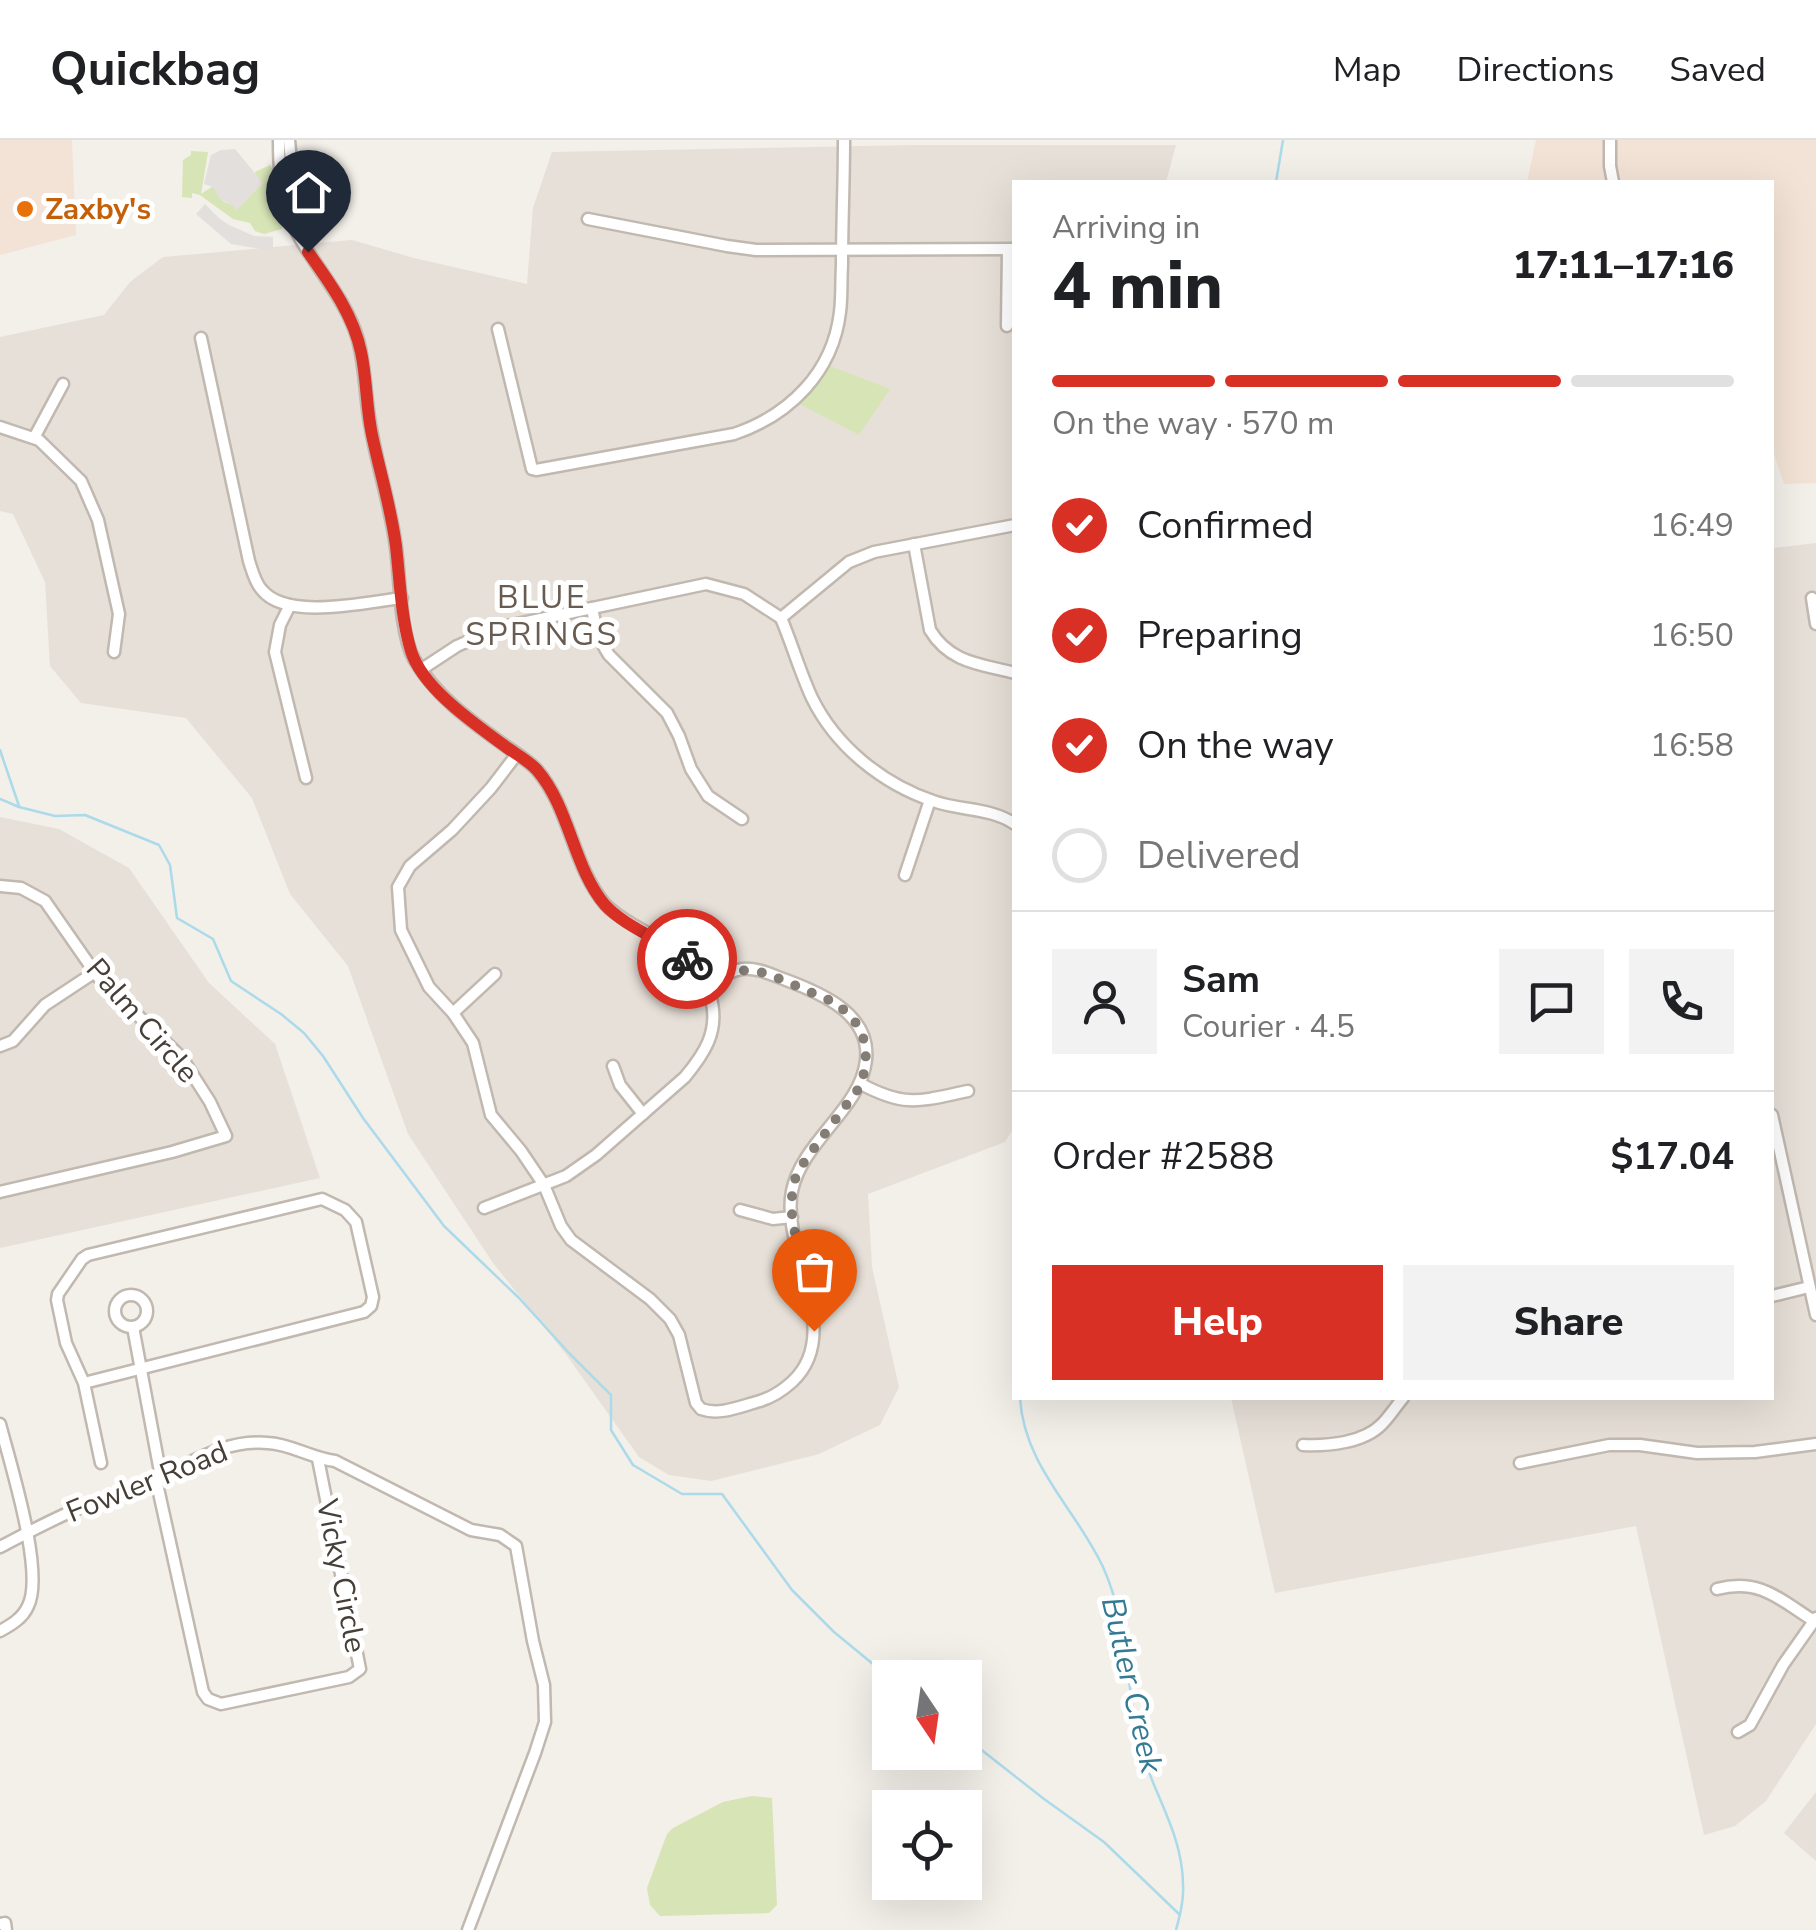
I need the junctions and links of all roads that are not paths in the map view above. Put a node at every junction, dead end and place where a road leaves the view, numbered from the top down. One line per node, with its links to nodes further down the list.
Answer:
1 (279, 140): 7 (street)
2 (289, 140): 7 (street)
3 (844, 140): 8 (street)
4 (1610, 140): 5 (street)
5 (1613, 180)
6 (588, 219): 8 (street)
7 (298, 230): 18 (street)
8 (843, 249): 9 (street); 11 (street)
9 (1011, 250): 10 (street)
10 (1007, 326)
11 (498, 329)
12 (201, 338): 20 (street)
13 (63, 384): 15 (street)
14 (0, 427): 15 (street)
15 (34, 438): 24 (street)
16 (1012, 526): 17 (street)
17 (914, 544): 22 (street); 26 (street)
18 (402, 598): 20 (street); 25 (street)
19 (1812, 598): 23 (street)
20 (290, 604): 28 (street)
21 (592, 608): 22 (street); 25 (street); 30 (street)
22 (781, 618): 29 (street)
23 (1816, 624)
24 (114, 652)
25 (422, 670): 27 (street)
26 (1012, 671)
27 (517, 754): 36 (street); 37 (street)
28 (306, 778)
29 (930, 800): 31 (street); 32 (street)
30 (742, 818)
31 (1012, 822)
32 (905, 875)
33 (0, 886): 34 (street, Palm Circle)
34 (94, 972): 38 (street); 45 (street, Palm Circle)
35 (495, 974): 37 (street)
36 (707, 984): 40 (street); 42 (street)
37 (453, 1013): 44 (street)
38 (0, 1046)
39 (612, 1066): 42 (street)
40 (862, 1084): 41 (street); 48 (street)
41 (968, 1091)
42 (643, 1114): 44 (street)
43 (1777, 1155): 49 (street)
44 (544, 1186): 46 (street); 48 (street)
45 (0, 1192)
46 (484, 1208)
47 (740, 1210): 48 (street)
48 (792, 1217)
49 (1809, 1287): 50 (street); 51 (street)
50 (1774, 1296)
51 (1816, 1315)
52 (133, 1327): 53 (street)
53 (140, 1369): 54 (street); 54 (street); 62 (street)
54 (84, 1383): 60 (street)
55 (1402, 1400): 58 (street)
56 (0, 1424): 63 (street)
57 (1816, 1444): 61 (street)
58 (1304, 1446)
59 (318, 1458): 62 (street, Fowler Road); 62 (street, Vicky Circle); 71 (street, Fowler Road)
60 (101, 1463)
61 (1520, 1463)
62 (158, 1478): 63 (street, Fowler Road)
63 (26, 1534): 64 (street, Fowler Road); 67 (street)
64 (0, 1547)
65 (1717, 1589): 66 (street)
66 (1815, 1620): 68 (street)
67 (0, 1631)
68 (1738, 1732)
69 (0, 1924): 70 (street)
70 (6, 1930)
71 (468, 1930)

